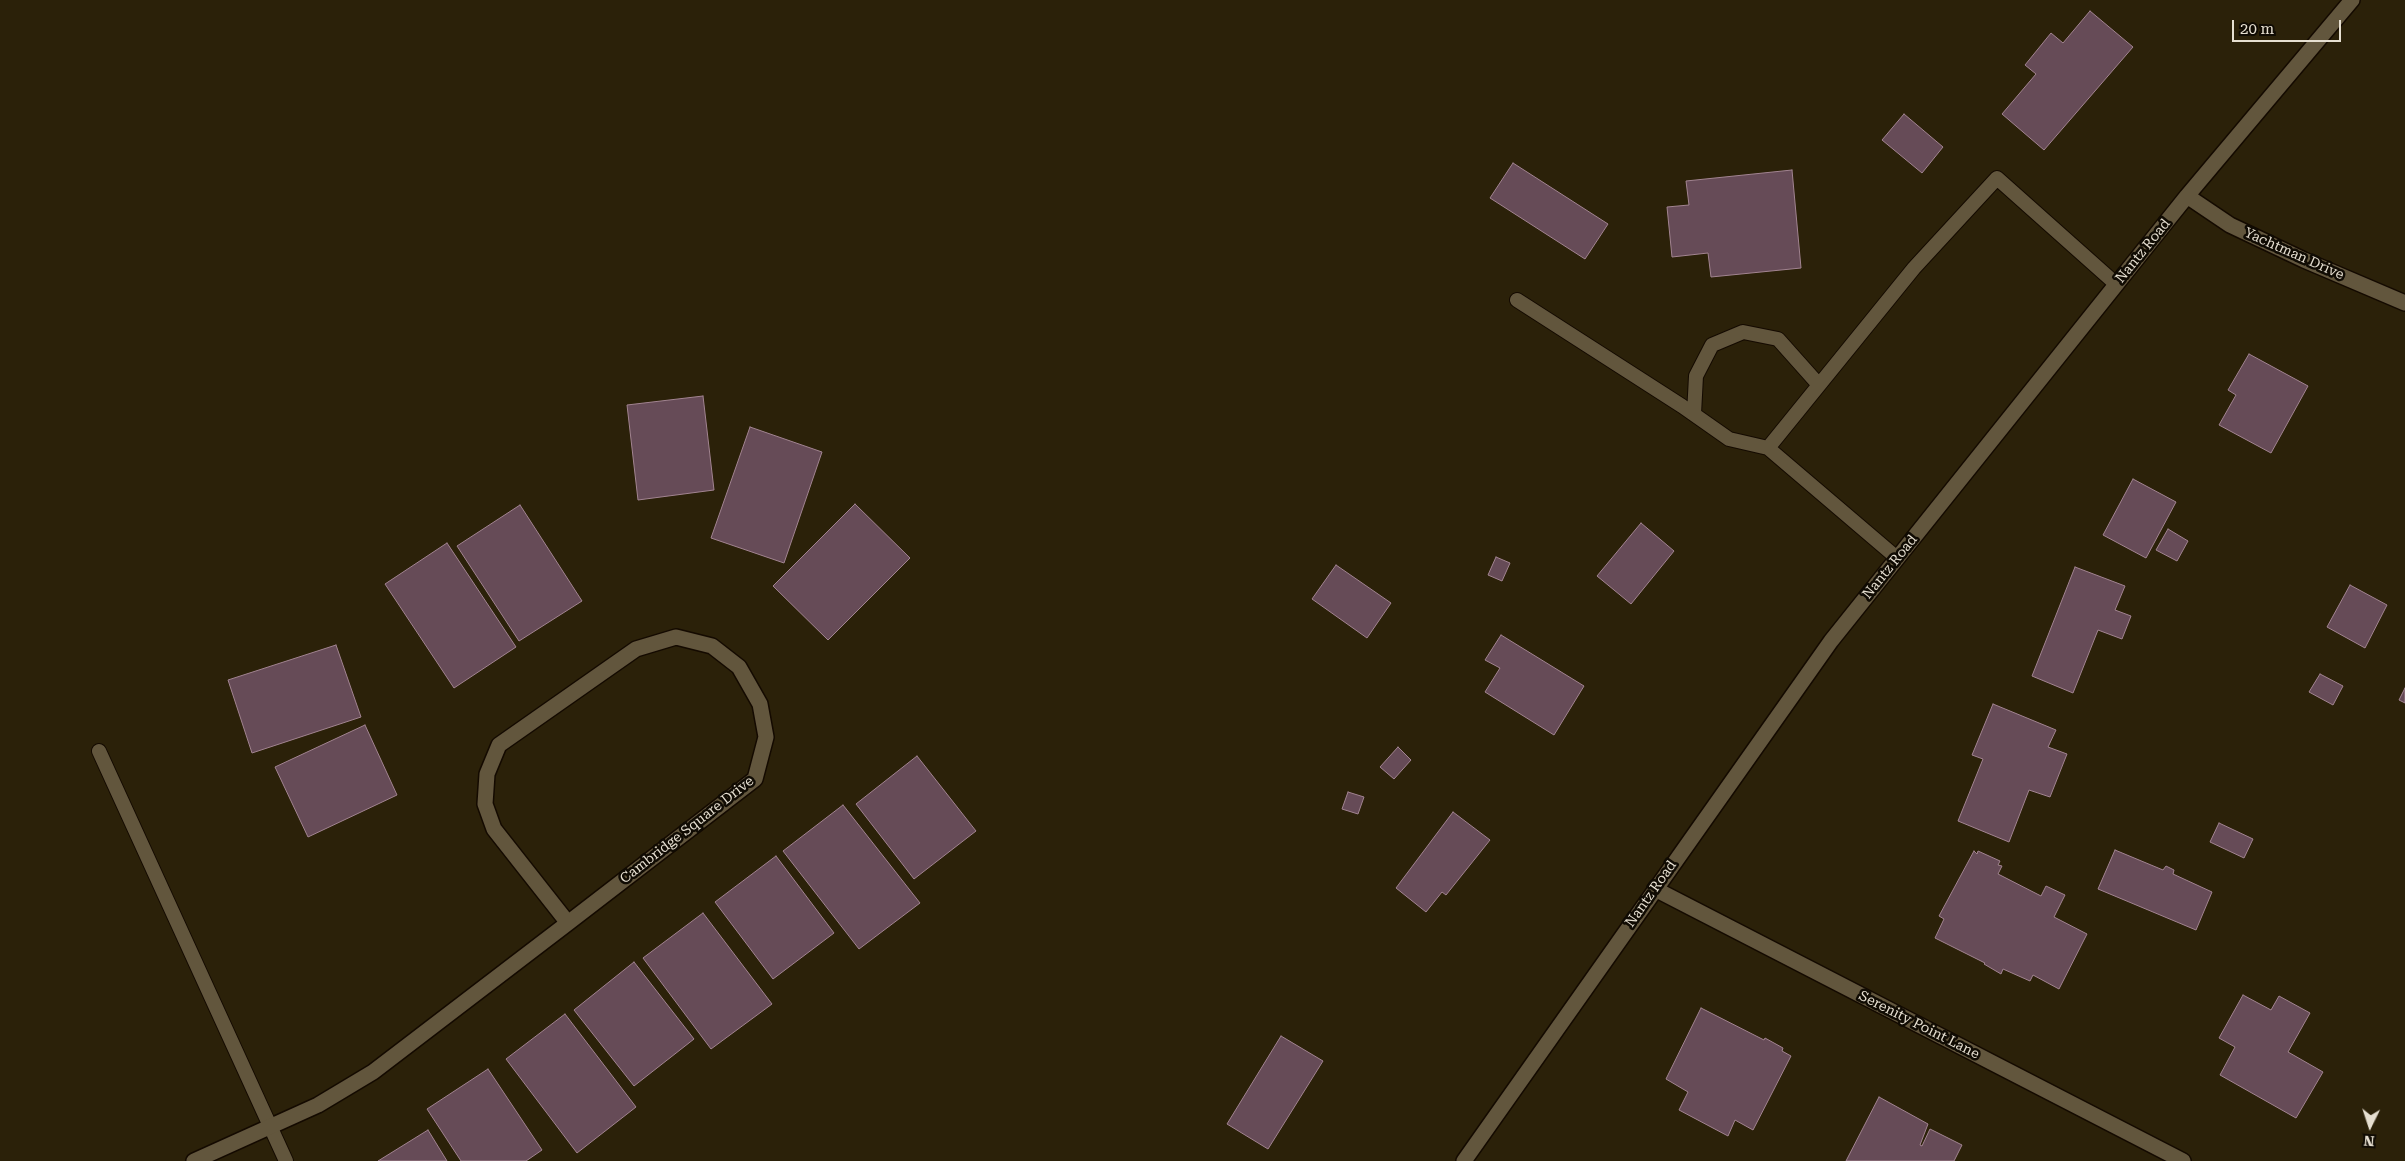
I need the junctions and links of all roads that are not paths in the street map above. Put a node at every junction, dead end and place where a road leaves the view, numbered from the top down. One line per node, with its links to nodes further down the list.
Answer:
1 (2352, 0): 2 (street, Nantz Road)
2 (2187, 196): 3 (street, Nantz Road); 5 (street, Yachtman Drive)
3 (2116, 284): 6 (lane); 9 (street, Nantz Road)
4 (1518, 300): 7 (lane)
5 (2405, 303)
6 (1819, 385): 7 (lane); 8 (lane)
7 (1694, 414): 8 (lane)
8 (1768, 448): 9 (lane)
9 (1897, 558): 11 (street, Nantz Road)
10 (99, 751): 13 (lane)
11 (1654, 889): 16 (street, Nantz Road); 17 (street, Serenity Point Lane)
12 (568, 923): 12 (street, Cambridge Square Drive); 13 (street, Cambridge Square Drive)
13 (270, 1128): 14 (street, Cambridge Square Drive); 15 (lane)
14 (194, 1161)
15 (286, 1161)
16 (1464, 1161)
17 (2183, 1161)

